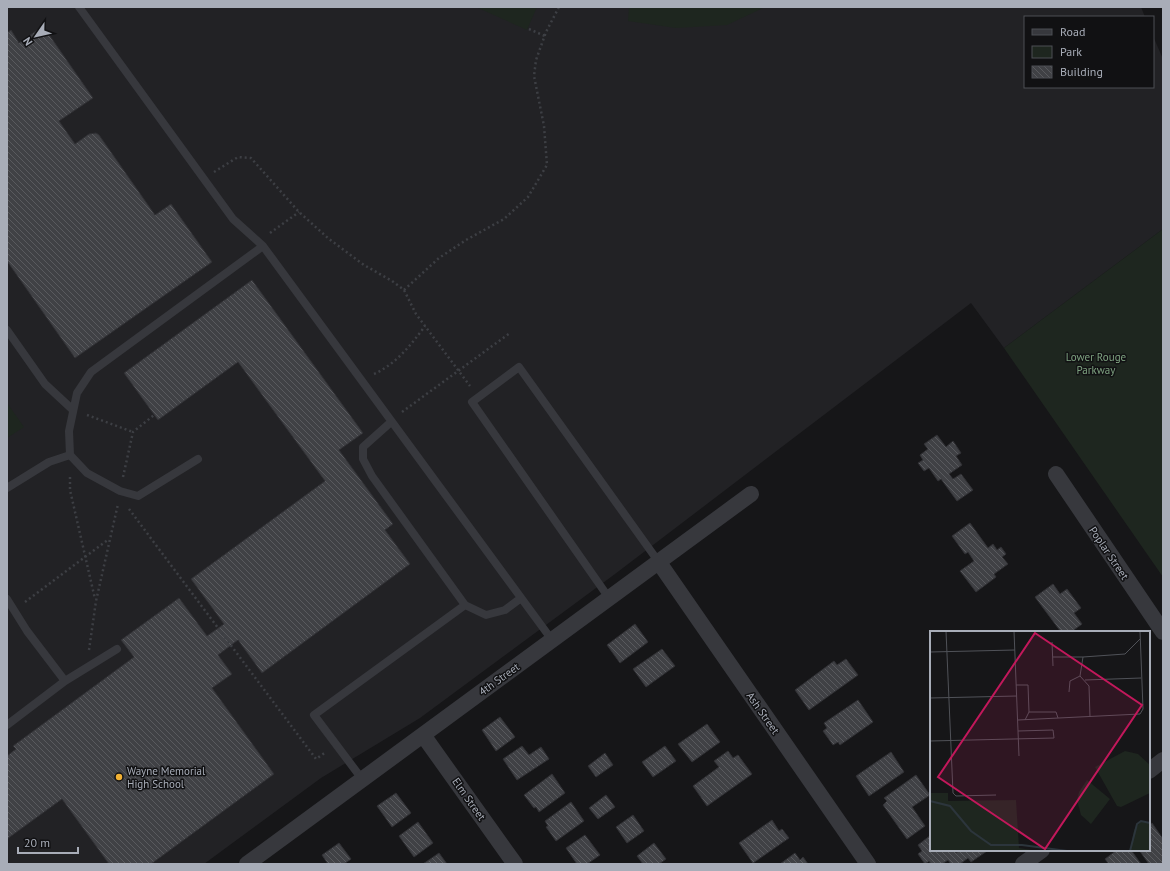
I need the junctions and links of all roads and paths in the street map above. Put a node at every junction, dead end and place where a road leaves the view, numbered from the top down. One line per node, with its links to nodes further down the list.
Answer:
1 (79, 7): 5 (lane)
2 (559, 7): 4 (path)
3 (529, 29): 4 (path)
4 (545, 36): 8 (path)
5 (204, 179): 6 (path); 7 (lane)
6 (299, 212): 7 (path); 8 (path)
7 (261, 244): 13 (lane); 15 (lane)
8 (404, 290): 9 (path)
9 (425, 326): 12 (path); 13 (path)
10 (7, 330): 15 (lane)
11 (510, 333): 12 (path)
12 (458, 371): 14 (path); 17 (path)
13 (361, 380): 17 (lane)
14 (478, 398): 27 (lane); 29 (lane)
15 (73, 410): 18 (path); 19 (lane)
16 (154, 415): 18 (path)
17 (391, 421): 28 (lane); 32 (lane)
18 (133, 432): 23 (path)
19 (70, 455): 22 (lane); 23 (lane); 26 (path)
20 (198, 459): 23 (lane)
21 (1056, 474): 34 (street, Poplar Street)
22 (7, 488)
23 (120, 491): 25 (path); 41 (path)
24 (751, 494): 27 (street, 4th Street)
25 (110, 539): 26 (path); 31 (path)
26 (86, 557): 31 (path); 33 (path)
27 (658, 561): 29 (street, 4th Street); 48 (street, Ash Street)
28 (520, 598): 32 (lane); 35 (lane)
29 (609, 598): 35 (street, 4th Street)
30 (7, 599): 33 (lane)
31 (96, 601): 37 (path)
32 (465, 605): 41 (lane)
33 (14, 610): 38 (lane)
34 (1163, 632)
35 (552, 640): 40 (street, 4th Street)
36 (117, 649): 37 (lane)
37 (86, 668): 38 (lane)
38 (65, 681): 39 (lane)
39 (7, 725)
40 (423, 735): 44 (street, 4th Street); 47 (street, Elm Street)
41 (336, 744): 44 (lane)
42 (1163, 760): 43 (street)
43 (1150, 770)
44 (362, 780): 46 (street, 4th Street)
45 (1041, 851): 49 (street)
46 (246, 864)
47 (514, 864)
48 (868, 864)
49 (1023, 864)

